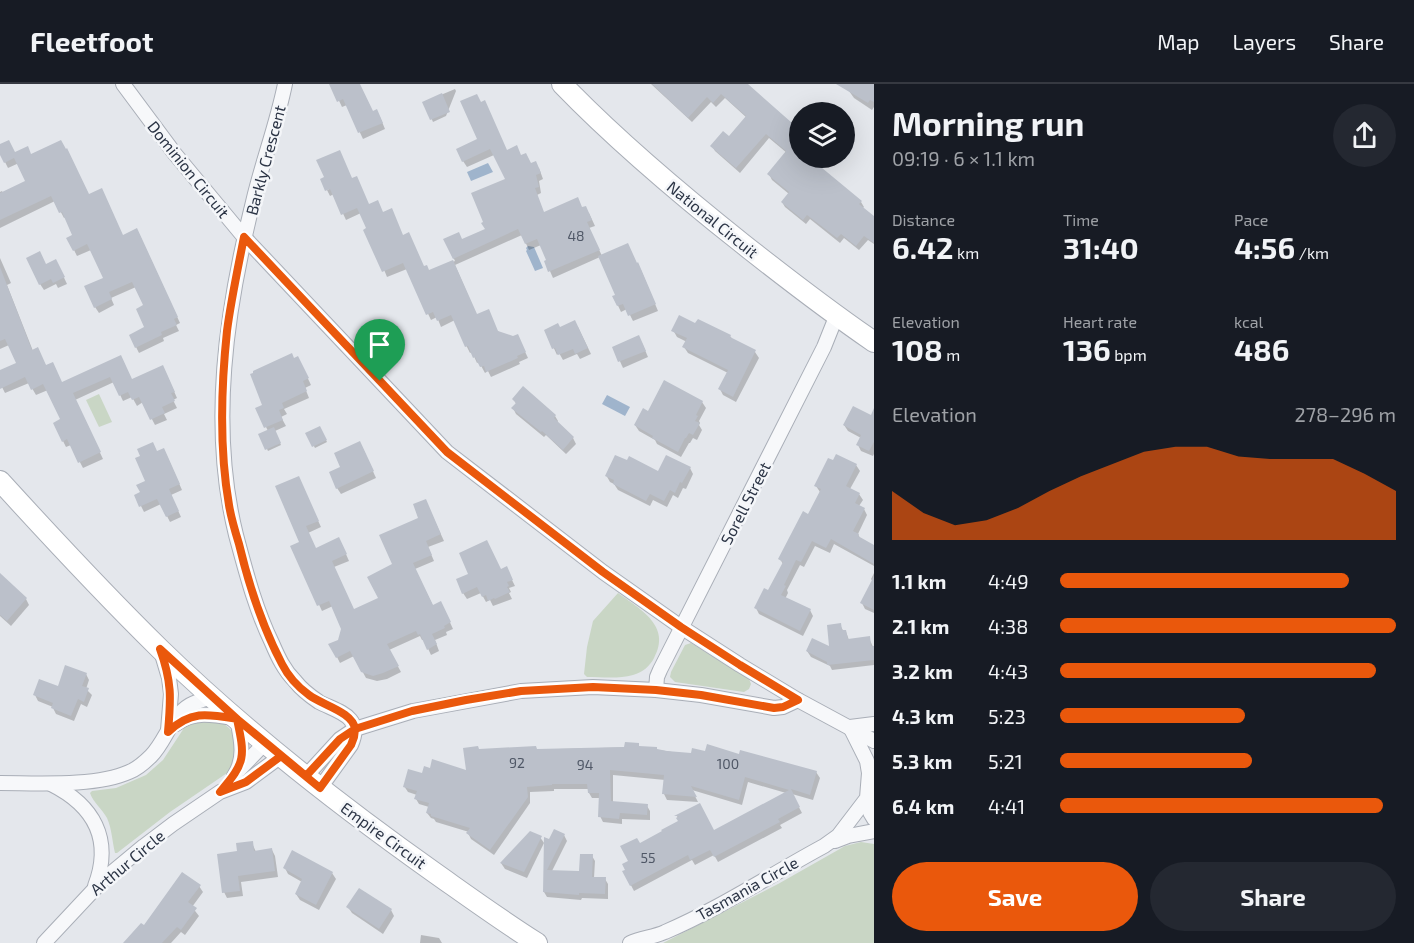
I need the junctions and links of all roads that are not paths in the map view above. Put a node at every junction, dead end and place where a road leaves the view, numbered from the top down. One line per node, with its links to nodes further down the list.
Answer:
1 (123, 84): 4 (street, Dominion Circuit)
2 (285, 84): 4 (street, Barkly Crescent)
3 (562, 84): 5 (street, National Circuit)
4 (244, 237): 8 (street, Dominion Circuit); 16 (street, Barkly Crescent)
5 (836, 316): 6 (street, National Circuit); 8 (street, Sorell Street)
6 (874, 342)
7 (0, 481): 9 (street, Empire Circuit)
8 (681, 627): 10 (street, Sorell Street); 12 (street, Dominion Circuit)
9 (160, 649): 11 (street, Empire Circuit); 17 (street, Empire Circuit)
10 (656, 690): 12 (street); 16 (street)
11 (212, 697): 13 (street, Empire Circuit); 17 (street)
12 (798, 700): 15 (street, Dominion Circuit)
13 (237, 719): 17 (street); 19 (street, Empire Circuit); 21 (street)
14 (874, 724): 15 (street)
15 (850, 727): 18 (street, Dominion Circuit); 26 (street)
16 (355, 729): 22 (street)
17 (168, 732): 24 (street)
18 (874, 741)
19 (265, 743): 20 (street, Empire Circuit); 21 (street, Arthur Circle)
20 (281, 756): 22 (street, Empire Circuit); 25 (street, Arthur Circle)
21 (234, 776): 25 (street, Arthur Circle)
22 (313, 782): 32 (street, Empire Circuit)
23 (0, 783): 24 (street)
24 (49, 783): 30 (street)
25 (220, 792): 30 (street, Arthur Circle)
26 (871, 793): 27 (street); 29 (street, Tasmania Circle)
27 (874, 819)
28 (874, 831): 29 (street, Tasmania Circle)
29 (830, 842): 31 (street, Tasmania Circle)
30 (93, 890): 33 (street, Arthur Circle)
31 (663, 933): 35 (street, Tasmania Circle); 36 (street, Tasmania Circle)
32 (513, 936): 34 (street, Empire Circuit)
33 (44, 943)
34 (537, 943)
35 (630, 943)
36 (652, 943)

